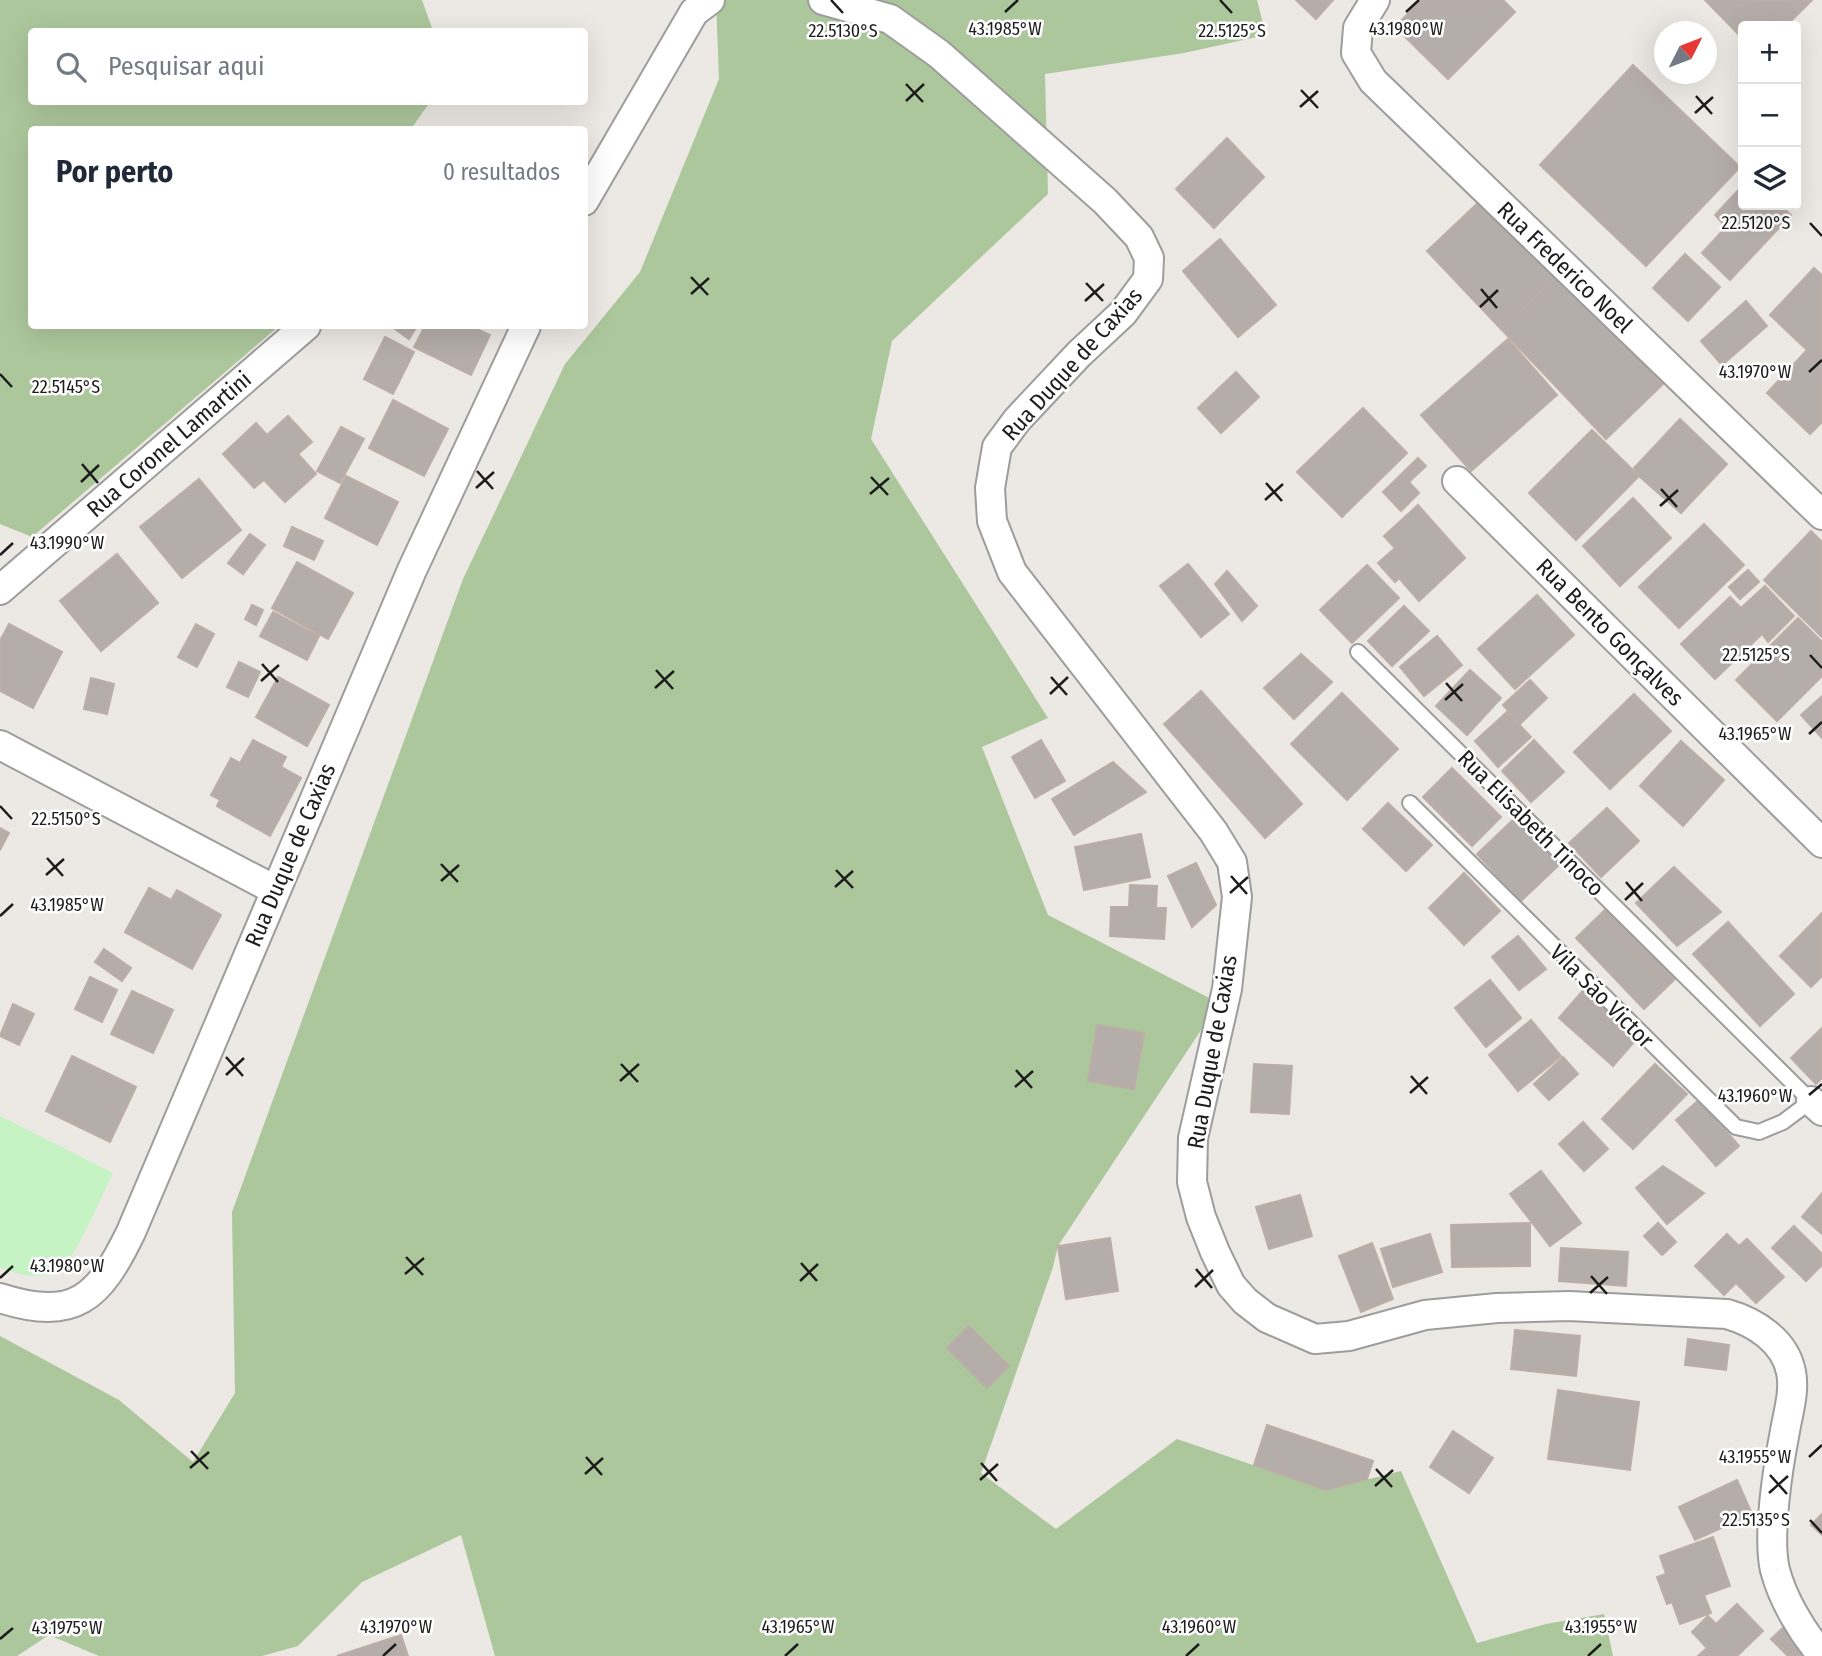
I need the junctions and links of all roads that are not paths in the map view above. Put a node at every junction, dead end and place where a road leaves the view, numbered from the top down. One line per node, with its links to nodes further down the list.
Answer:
1 (710, 0): 4 (street)
2 (823, 0): 17 (street, Rua Duque de Caxias)
3 (1375, 0): 8 (street, Rua Frederico Noel)
4 (588, 194)
5 (303, 329): 9 (street, Rua Coronel Lamartini)
6 (525, 329): 14 (street, Rua Duque de Caxias)
7 (1457, 481): 13 (street, Rua Bento Gonçalves)
8 (1822, 515)
9 (0, 590)
10 (1358, 652): 15 (lane, Rua Elisabeth Tinoco)
11 (0, 745): 14 (street)
12 (1410, 803): 15 (lane, Vila São Victor)
13 (1822, 843)
14 (275, 890): 16 (street, Rua Duque de Caxias)
15 (1817, 1106)
16 (0, 1298)
17 (1822, 1655)

